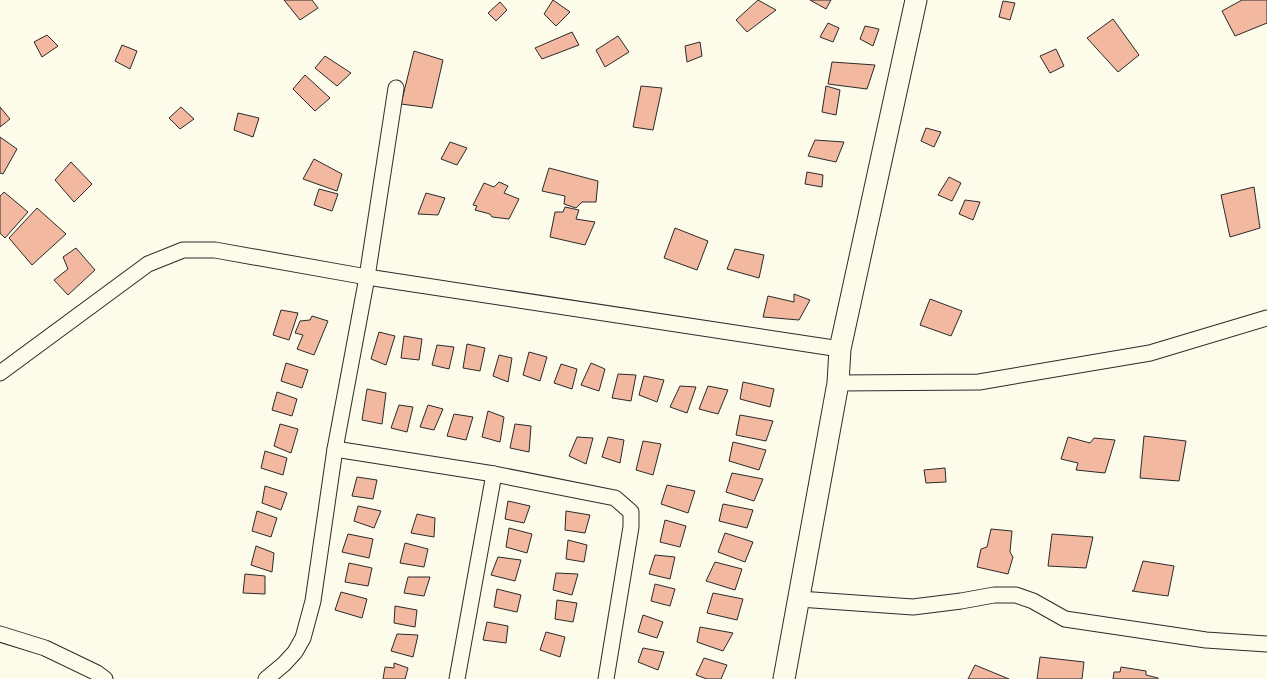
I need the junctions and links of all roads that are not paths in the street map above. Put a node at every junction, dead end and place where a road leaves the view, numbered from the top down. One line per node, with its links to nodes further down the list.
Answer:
1 (916, 0): 5 (street)
2 (396, 88): 3 (street)
3 (367, 277): 5 (street); 6 (street); 8 (street)
4 (1267, 318): 7 (street)
5 (840, 349): 7 (street)
6 (0, 372)
7 (838, 383): 10 (street)
8 (336, 449): 9 (street); 14 (street)
9 (494, 474): 15 (street); 16 (street)
10 (799, 599): 12 (street); 17 (street)
11 (0, 634): 13 (street)
12 (1267, 644)
13 (105, 679)
14 (266, 679)
15 (457, 679)
16 (606, 679)
17 (784, 679)

